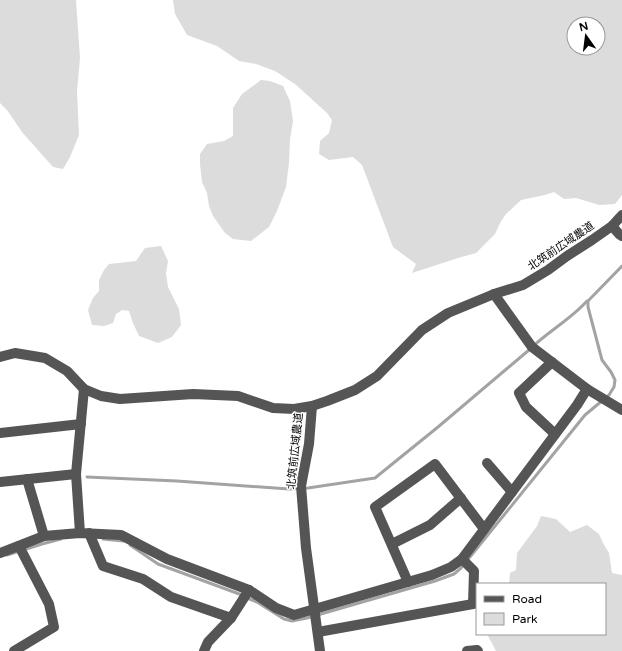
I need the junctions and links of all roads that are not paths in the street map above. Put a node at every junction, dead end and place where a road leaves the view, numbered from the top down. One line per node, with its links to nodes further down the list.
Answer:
1 (622, 215): 2 (street, 北筑前広域農道)
2 (612, 226): 3 (street); 4 (street, 北筑前広域農道)
3 (622, 236)
4 (494, 294): 6 (street); 9 (street, 北筑前広域農道)
5 (0, 357): 7 (street)
6 (552, 362): 8 (street); 13 (street)
7 (84, 389): 9 (street); 11 (street)
8 (587, 389): 10 (street); 13 (street)
9 (312, 406): 29 (street, 北筑前広域農道)
10 (622, 410)
11 (81, 424): 12 (street); 15 (street)
12 (0, 433)
13 (555, 434): 18 (street)
14 (487, 463): 18 (street)
15 (76, 474): 16 (street); 21 (street)
16 (27, 479): 17 (street); 22 (street)
17 (0, 482)
18 (512, 492): 20 (street)
19 (461, 498): 20 (street); 23 (street); 23 (street)
20 (484, 529): 26 (street)
21 (85, 533): 22 (street); 28 (street); 30 (street)
22 (44, 536): 24 (street)
23 (392, 544): 27 (street)
24 (19, 546): 25 (street); 32 (street)
25 (1, 550)
26 (462, 559): 27 (street); 31 (street)
27 (408, 582): 29 (street)
28 (249, 590): 29 (street); 30 (street)
29 (315, 610): 31 (street, 北筑前広域農道)
30 (231, 618): 33 (street)
31 (318, 632): 34 (street, 北筑前広域農道)
32 (14, 651)
33 (204, 651)
34 (320, 651)
35 (467, 651): 36 (street)
36 (478, 651)

